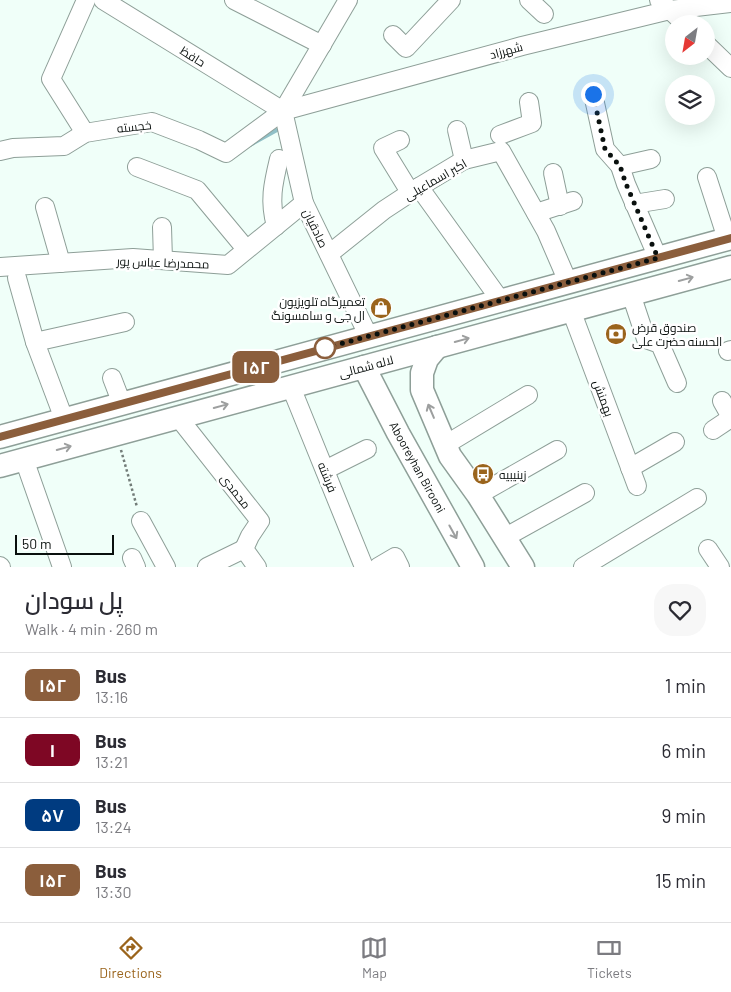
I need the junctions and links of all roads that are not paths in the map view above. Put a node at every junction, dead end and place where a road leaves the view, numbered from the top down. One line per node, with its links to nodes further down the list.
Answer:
1 (86, 0): 19 (street)
2 (103, 0): 17 (street, حافظ)
3 (234, 0): 12 (street)
4 (348, 0): 12 (street)
5 (451, 0): 11 (street)
6 (529, 0): 9 (street)
7 (731, 3): 8 (street, شهرزاد)
8 (665, 5): 10 (street); 17 (street, شهرزاد)
9 (544, 14)
10 (675, 15)
11 (393, 35)
12 (322, 45): 17 (street)
13 (715, 53): 14 (street)
14 (731, 68)
15 (593, 94): 26 (street)
16 (528, 102): 20 (street, اکبر اسماعیلی)
17 (283, 112): 19 (street, خجسته); 32 (street, صادقیان)
18 (457, 130): 25 (street)
19 (85, 133): 22 (street, خجسته)
20 (500, 136): 25 (street, اکبر اسماعیلی); 35 (street)
21 (400, 140): 30 (street)
22 (0, 151)
23 (279, 159): 36 (street)
24 (651, 159): 26 (street)
25 (464, 160): 30 (street, اکبر اسماعیلی)
26 (620, 166): 33 (street)
27 (136, 167): 39 (street)
28 (553, 173): 35 (street)
29 (707, 177): 38 (street)
30 (415, 190): 40 (street, اکبر اسماعیلی); 49 (street)
31 (664, 199): 33 (street)
32 (304, 203): 36 (street, محمدرضا عباس پور); 40 (street, صادقیان)
33 (634, 204): 41 (street)
34 (45, 207): 43 (street)
35 (536, 213): 47 (street)
36 (276, 226): 39 (street, محمدرضا عباس پور)
37 (162, 227): 42 (street)
38 (729, 239): 41 (main road)
39 (246, 249): 42 (street, محمدرضا عباس پور)
40 (329, 254): 52 (street, صادقیان)
41 (654, 259): 47 (main road); 48 (main road)
42 (162, 260): 43 (street, محمدرضا عباس پور)
43 (60, 263): 45 (street, محمدرضا عباس پور)
44 (731, 266): 48 (main road, لاله شمالی, one-way to 44)
45 (0, 267)
46 (17, 278): 53 (street)
47 (578, 280): 49 (main road); 50 (main road)
48 (639, 292): 50 (main road, لاله شمالی); 58 (street)
49 (501, 301): 52 (main road)
50 (575, 309): 54 (main road, لاله شمالی, one-way to 50); 75 (street, بهمنش)
51 (125, 322): 53 (street)
52 (368, 337): 63 (main road)
53 (35, 342): 66 (street)
54 (437, 346): 55 (main road, لاله شمالی); 71 (main road, one-way to 54)
55 (364, 366): 56 (main road, لاله شمالی); 60 (main road, Abooreyhan Birooni)
56 (339, 373): 59 (main road, لاله شمالی); 60 (main road)
57 (112, 378): 63 (street)
58 (676, 383)
59 (291, 387): 64 (main road, لاله شمالی, one-way to 59); 76 (street, فرشته)
60 (377, 391): 77 (main road, Abooreyhan Birooni)
61 (528, 395): 71 (street)
62 (722, 401): 65 (street)
63 (122, 404): 66 (main road)
64 (178, 417): 73 (main road, لاله شمالی, one-way to 64); 84 (street, محمدی)
65 (731, 418): 67 (street)
66 (64, 420): 68 (main road)
67 (713, 430)
68 (0, 437)
69 (675, 442): 75 (street)
70 (367, 449): 76 (street)
71 (448, 450): 77 (main road); 80 (main road)
72 (556, 450): 80 (street)
73 (24, 459): 74 (main road, لاله شمالی); 86 (street)
74 (0, 466)
75 (630, 468): 78 (street, بهمنش)
76 (325, 470): 90 (street, فرشته)
77 (421, 474): 93 (main road, Abooreyhan Birooni, one-way to 93)
78 (637, 486)
79 (586, 493): 83 (street)
80 (478, 495): 83 (main road)
81 (697, 498): 95 (street)
82 (141, 521): 87 (street)
83 (504, 538): 94 (main road)
84 (244, 549): 88 (street); 89 (street)
85 (708, 549): 96 (street)
86 (62, 567)
87 (166, 567)
88 (207, 567)
89 (257, 567)
90 (364, 567)
91 (378, 567): 92 (street)
92 (400, 567)
93 (472, 567)
94 (523, 567)
95 (583, 567)
96 (720, 567)

